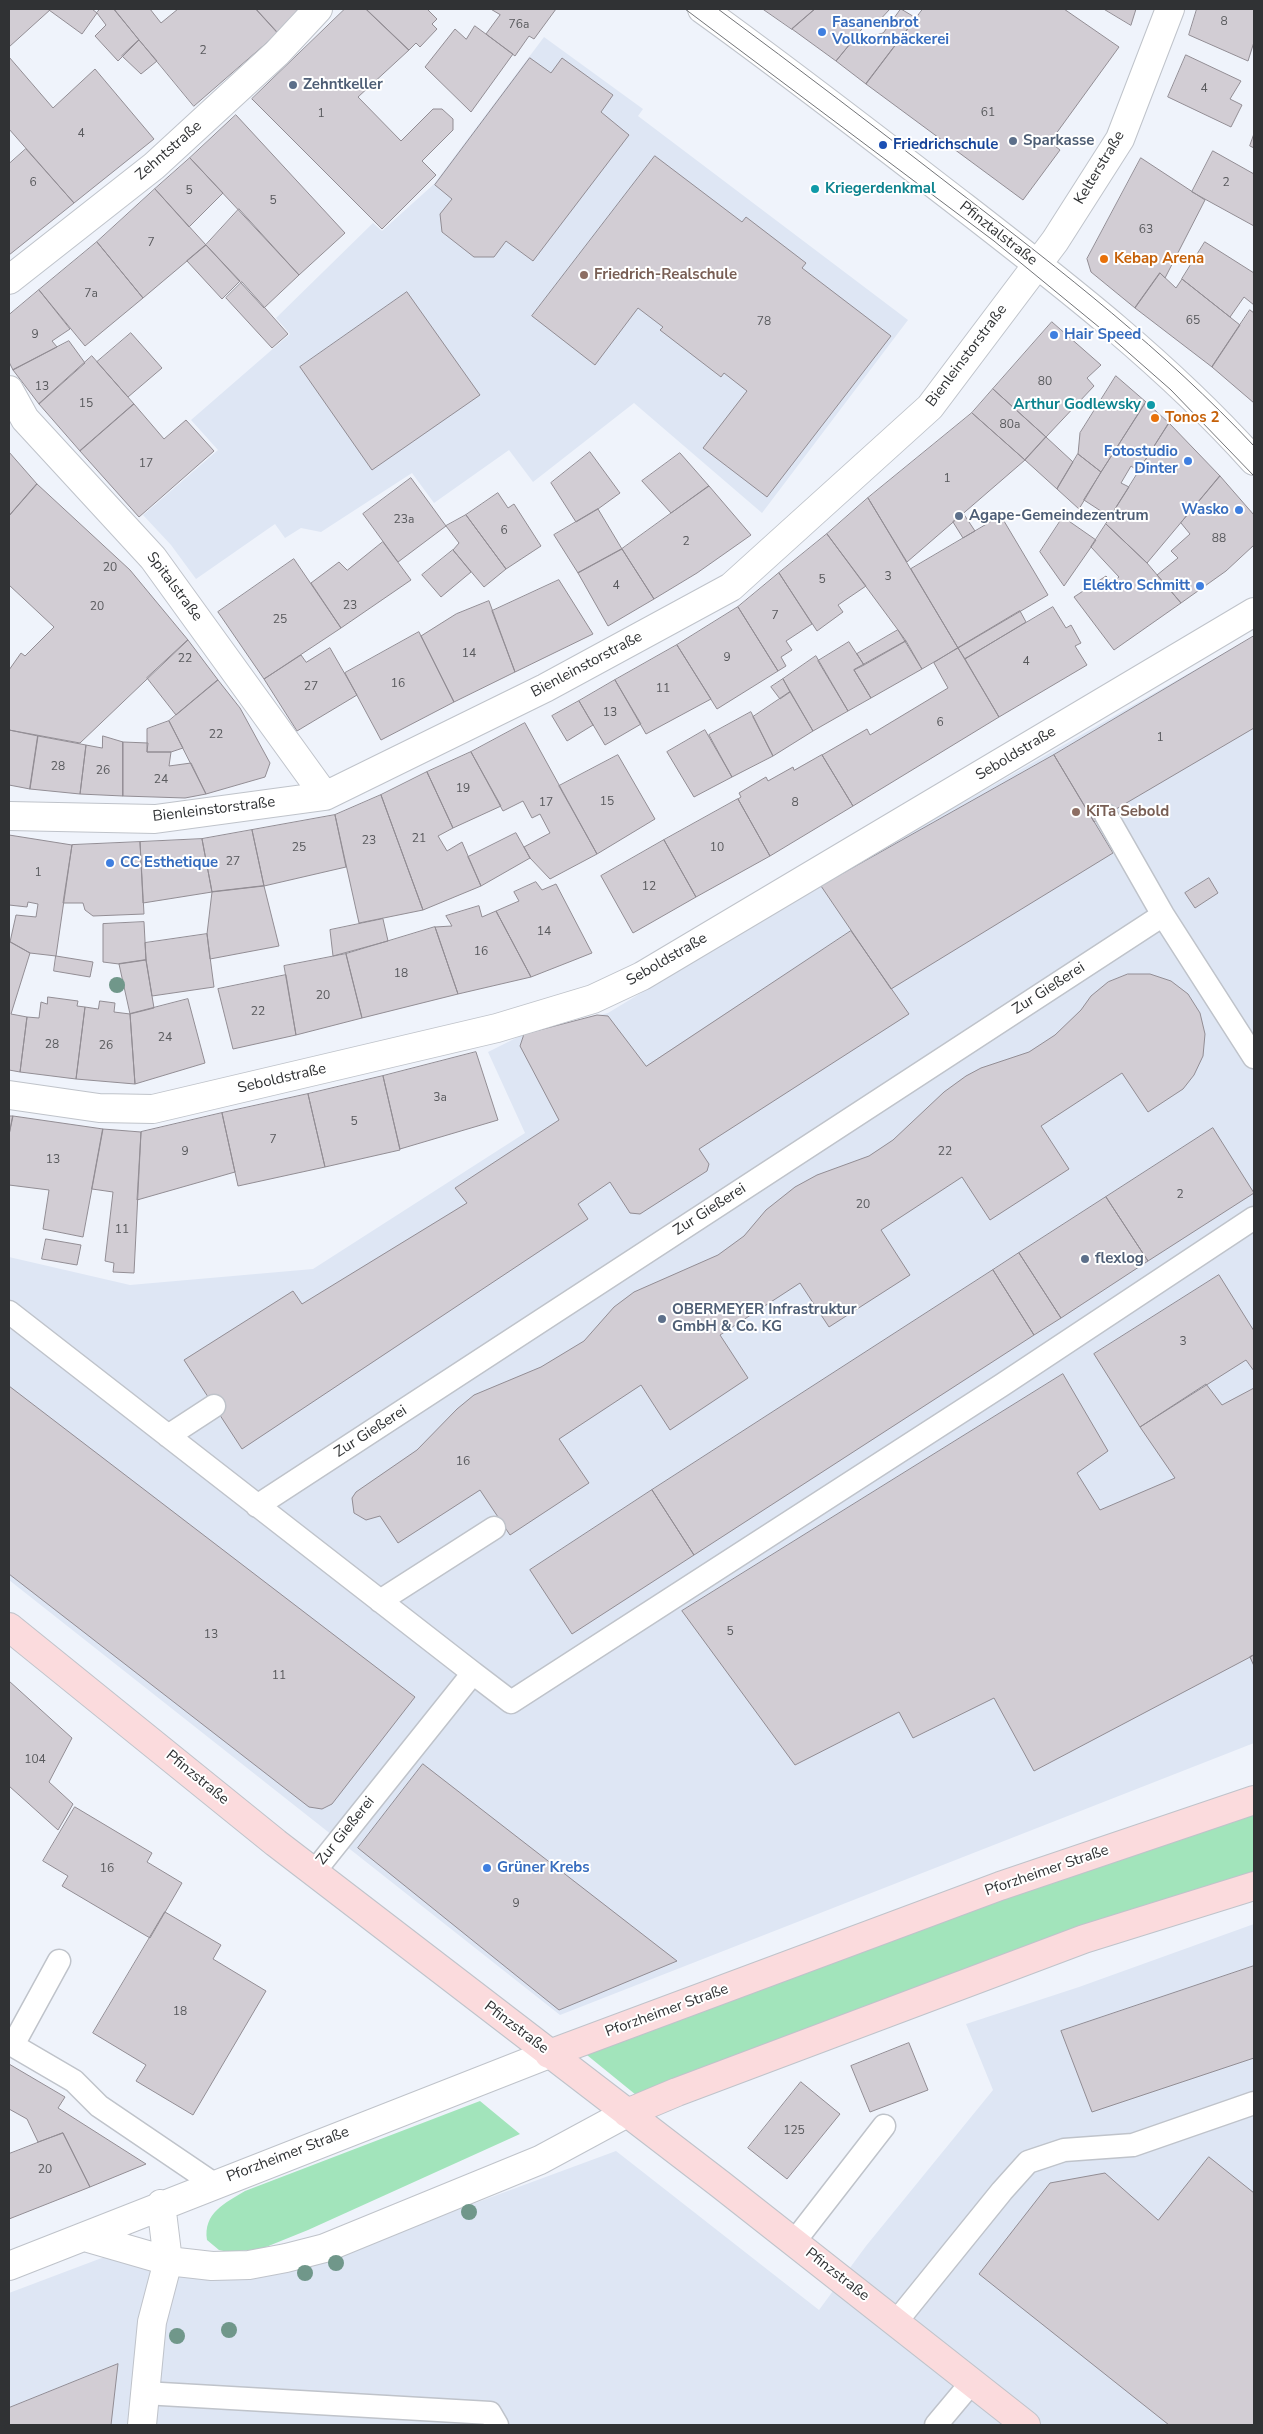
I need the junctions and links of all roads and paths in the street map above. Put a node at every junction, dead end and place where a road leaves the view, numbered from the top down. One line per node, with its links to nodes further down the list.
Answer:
1 (318, 9): 5 (street, Zehntstraße)
2 (702, 9): 4 (street, Pfinztalstraße)
3 (1170, 9): 4 (street, Kelterstraße)
4 (1037, 264): 7 (street, Pfinztalstraße); 9 (street, Bienleinstorstraße)
5 (9, 280)
6 (9, 390): 9 (street, Spitalstraße)
7 (1254, 461)
8 (1254, 612): 14 (street, Seboldstraße)
9 (325, 796): 11 (street, Bienleinstorstraße)
10 (1106, 815): 12 (lane)
11 (9, 816)
12 (1163, 915): 13 (lane); 19 (lane, Zur Gießerei)
13 (1254, 1057)
14 (9, 1095)
15 (1254, 1218): 23 (lane)
16 (9, 1312): 18 (lane)
17 (214, 1406): 18 (lane)
18 (168, 1436): 19 (lane)
19 (257, 1506): 21 (lane)
20 (494, 1528): 21 (lane)
21 (380, 1600): 23 (lane)
22 (9, 1627): 25 (main road, Pfinzstraße)
23 (473, 1673): 25 (lane, Zur Gießerei)
24 (1254, 1800): 29 (main road, Pforzheimer Straße)
25 (314, 1872): 29 (main road, Pfinzstraße)
26 (1254, 1886): 31 (main road)
27 (59, 1961): 28 (lane)
28 (11, 2044): 33 (lane)
29 (549, 2054): 31 (main road, Pfinzstraße); 33 (street, Pforzheimer Straße)
30 (1254, 2103): 39 (lane)
31 (627, 2113): 36 (main road, Pfinzstraße); 37 (street)
32 (884, 2126): 36 (lane)
33 (214, 2184): 34 (street, Pforzheimer Straße)
34 (162, 2204): 35 (street, Pforzheimer Straße); 37 (street)
35 (85, 2237): 37 (street); 38 (street, Pforzheimer Straße)
36 (794, 2242): 39 (main road, Pfinzstraße)
37 (168, 2261): 41 (street)
38 (9, 2266)
39 (896, 2322): 40 (main road, Pfinzstraße)
40 (972, 2382): 44 (lane); 45 (main road, Pfinzstraße)
41 (144, 2393): 42 (street); 43 (lane)
42 (142, 2425)
43 (497, 2425)
44 (936, 2425)
45 (1026, 2425)

